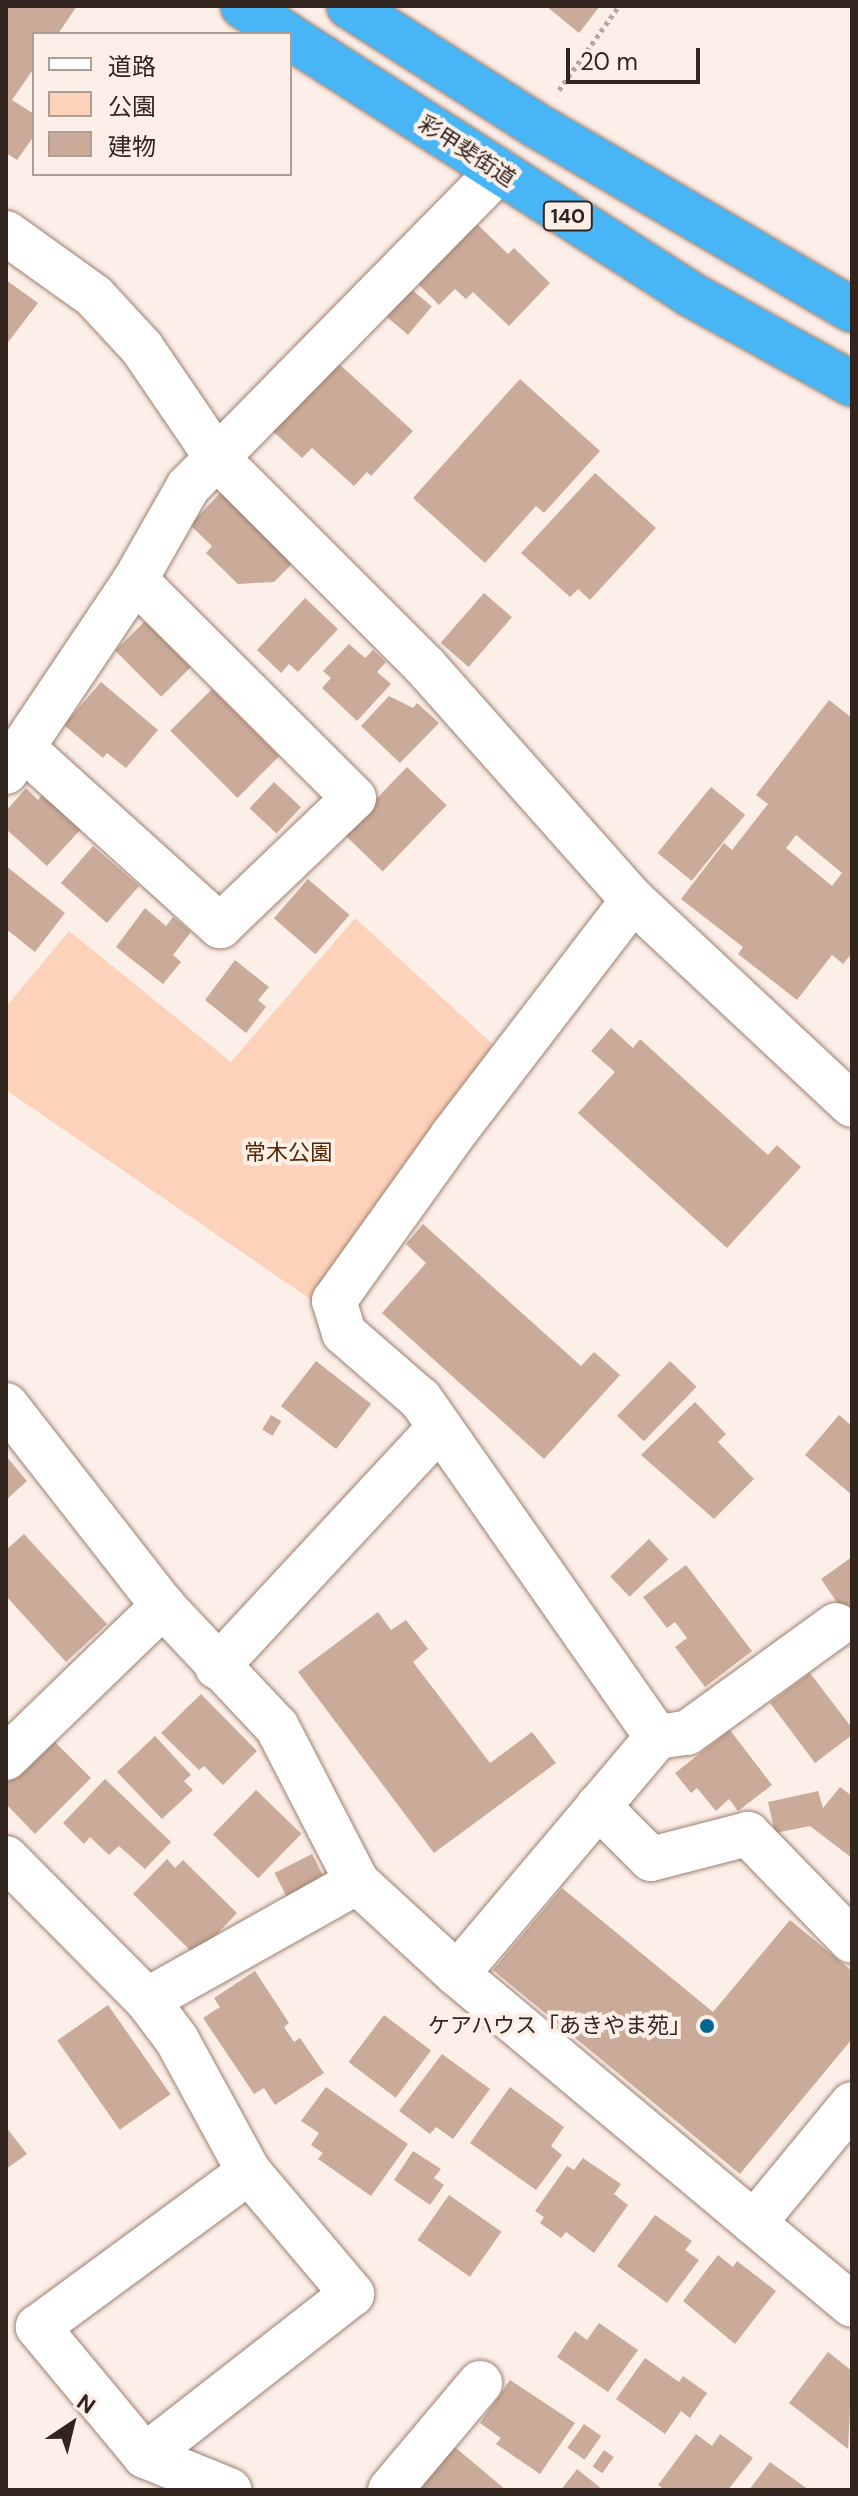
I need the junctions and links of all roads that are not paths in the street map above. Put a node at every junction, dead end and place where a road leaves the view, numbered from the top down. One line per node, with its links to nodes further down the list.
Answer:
1 (243, 6): 3 (highway, 彩甲斐街道 / 140)
2 (349, 6): 7 (highway)
3 (283, 32)
4 (292, 38): 5 (highway, 彩甲斐街道 / 140)
5 (498, 171): 8 (highway, 彩甲斐街道 / 140); 9 (street)
6 (6, 233): 9 (street)
7 (852, 310)
8 (852, 384)
9 (217, 458): 10 (street); 12 (street)
10 (135, 580): 11 (street); 11 (street)
11 (14, 760)
12 (633, 900): 13 (street); 15 (street)
13 (852, 1105)
14 (6, 1405): 16 (street)
15 (437, 1430): 18 (street); 19 (street)
16 (163, 1606): 18 (street); 20 (street)
17 (836, 1625): 19 (street)
18 (217, 1667): 23 (street)
19 (657, 1737): 21 (street)
20 (6, 1758)
21 (598, 1806): 24 (street); 25 (street)
22 (6, 1858): 26 (street)
23 (357, 1882): 25 (street); 26 (street)
24 (852, 1941)
25 (457, 1974): 29 (street)
26 (147, 2000): 28 (street)
27 (852, 2104): 29 (street)
28 (249, 2172): 32 (street); 32 (street)
29 (754, 2223): 30 (street)
30 (852, 2305)
31 (480, 2383): 34 (street)
32 (145, 2456): 33 (street)
33 (229, 2490)
34 (390, 2490)

